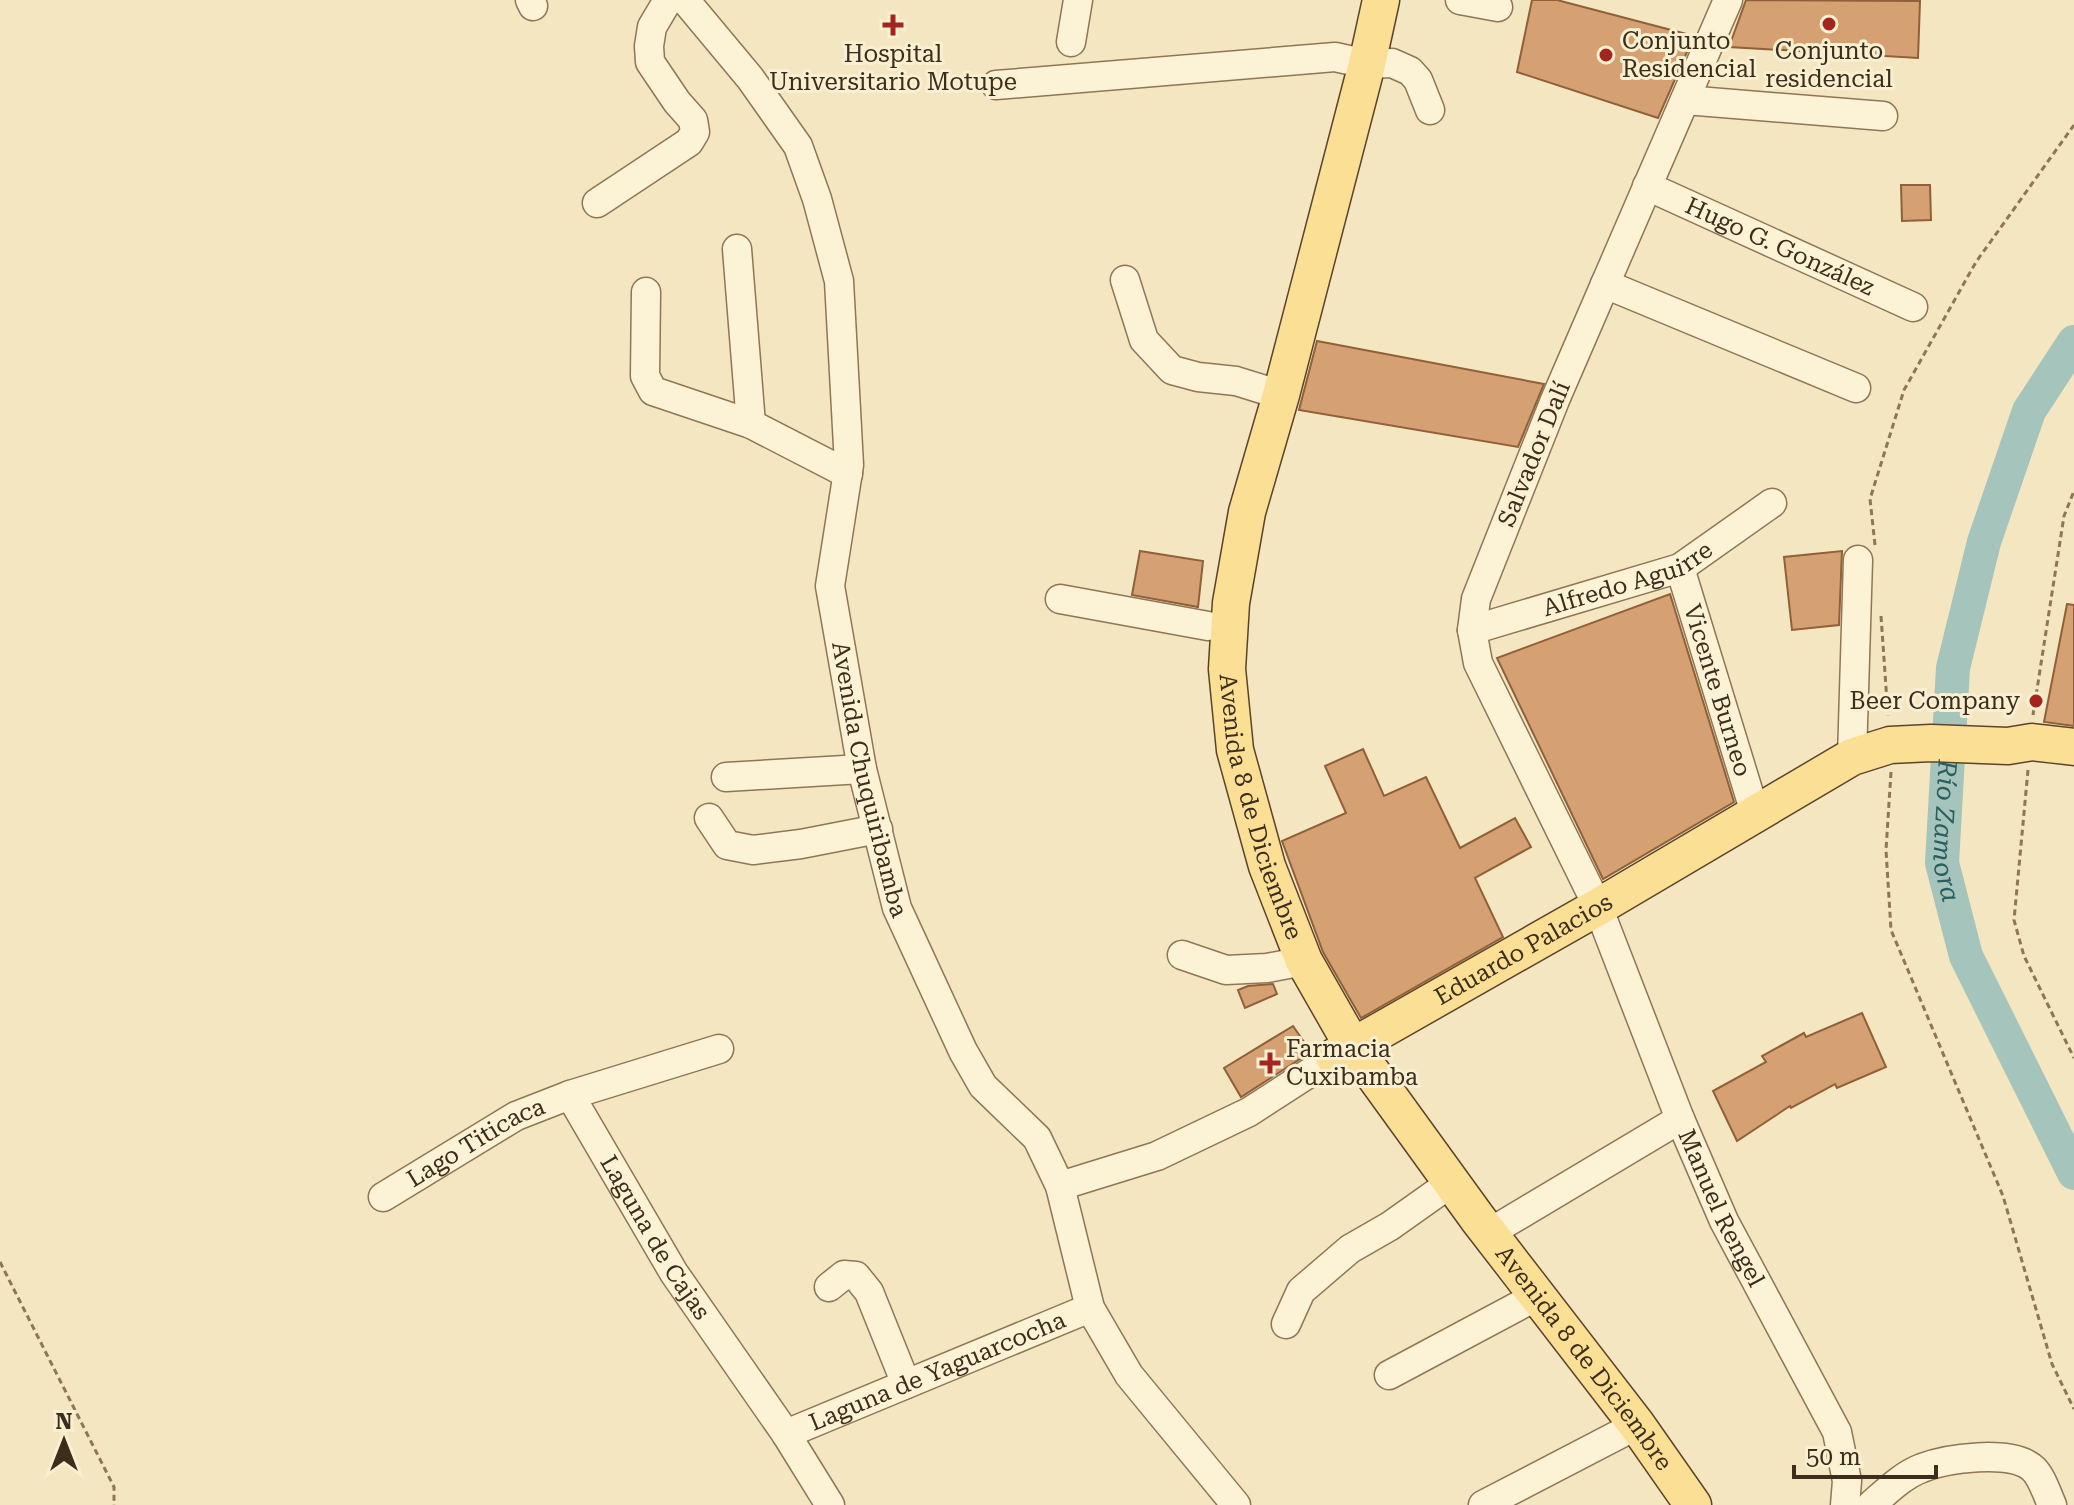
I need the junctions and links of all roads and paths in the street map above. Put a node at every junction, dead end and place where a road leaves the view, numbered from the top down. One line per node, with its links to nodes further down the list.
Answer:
1 (668, 0): 16 (street)
2 (685, 0): 25 (street, Avenida Chuquiribamba)
3 (1078, 0): 9 (street)
4 (1362, 0): 10 (main road, Avenida 8 de Diciembre)
5 (1381, 0): 10 (main road, Avenida 8 de Diciembre)
6 (1460, 0): 8 (street)
7 (1728, 0): 12 (street, Salvador Dalí)
8 (1498, 7)
9 (1071, 42)
10 (1358, 62): 11 (street); 13 (street); 23 (main road, Avenida 8 de Diciembre)
11 (996, 85)
12 (1685, 100): 14 (street); 15 (street, Salvador Dalí)
13 (1430, 110)
14 (1883, 116)
15 (1647, 186): 19 (street, Salvador Dalí); 21 (street, Hugo G. González)
16 (597, 203)
17 (737, 249): 24 (street)
18 (1125, 280): 23 (street)
19 (1605, 284): 22 (street); 32 (street, Salvador Dalí)
20 (646, 292): 24 (street)
21 (1913, 307)
22 (1856, 388)
23 (1270, 392): 31 (main road, Avenida 8 de Diciembre); 44 (main road, Avenida 8 de Diciembre)
24 (751, 424): 25 (street)
25 (848, 474): 36 (street, Avenida Chuquiribamba)
26 (2074, 491): 34 (path)
27 (1772, 503): 29 (street, Alfredo Aguirre)
28 (1858, 560): 35 (street)
29 (1680, 568): 32 (street, Alfredo Aguirre); 39 (street, Vicente Burneo)
30 (1060, 599): 31 (street)
31 (1208, 626): 44 (main road, Avenida 8 de Diciembre)
32 (1472, 630): 42 (street, Salvador Dalí)
33 (2074, 747): 34 (main road)
34 (2015, 749): 35 (main road, Eduardo Palacios); 37 (main road); 47 (path)
35 (1852, 757): 39 (main road, Eduardo Palacios)
36 (862, 769): 38 (street); 41 (street, Avenida Chuquiribamba)
37 (2074, 771)
38 (726, 777)
39 (1755, 813): 42 (main road, Eduardo Palacios)
40 (709, 818): 41 (street)
41 (878, 829): 50 (street, Avenida Chuquiribamba)
42 (1598, 907): 46 (main road, Eduardo Palacios); 49 (street, Manuel Rengel)
43 (1182, 955): 44 (street)
44 (1295, 963): 46 (main road, Avenida 8 de Diciembre)
45 (719, 1049): 48 (street)
46 (1343, 1051): 50 (street, Eduardo Palacios); 51 (main road, Avenida 8 de Diciembre); 53 (main road, Avenida 8 de Diciembre)
47 (2074, 1058)
48 (570, 1095): 52 (street, Lago Titicaca); 62 (street, Laguna de Cajas)
49 (1680, 1119): 53 (street); 69 (street, Manuel Rengel)
50 (1060, 1186): 57 (street, Avenida Chuquiribamba)
51 (1438, 1192): 56 (main road, Avenida 8 de Diciembre); 58 (street)
52 (383, 1197)
53 (1489, 1233): 56 (main road, Avenida 8 de Diciembre)
54 (0, 1262): 63 (path)
55 (829, 1287): 60 (street)
56 (1530, 1300): 59 (street); 61 (main road, Avenida 8 de Diciembre)
57 (1090, 1308): 60 (street, Laguna de Yaguarcocha); 65 (street, Avenida Chuquiribamba)
58 (1286, 1324)
59 (1389, 1375)
60 (906, 1384): 62 (street, Laguna de Yaguarcocha)
61 (1627, 1430): 66 (street); 67 (main road, Avenida 8 de Diciembre); 68 (main road, Avenida 8 de Diciembre)
62 (786, 1434): 64 (street, Laguna de Cajas)
63 (114, 1505)
64 (830, 1505)
65 (1236, 1505)
66 (1483, 1505)
67 (1667, 1505)
68 (1693, 1505)
69 (1845, 1505)
70 (1871, 1505): 71 (street)
71 (2052, 1505)

